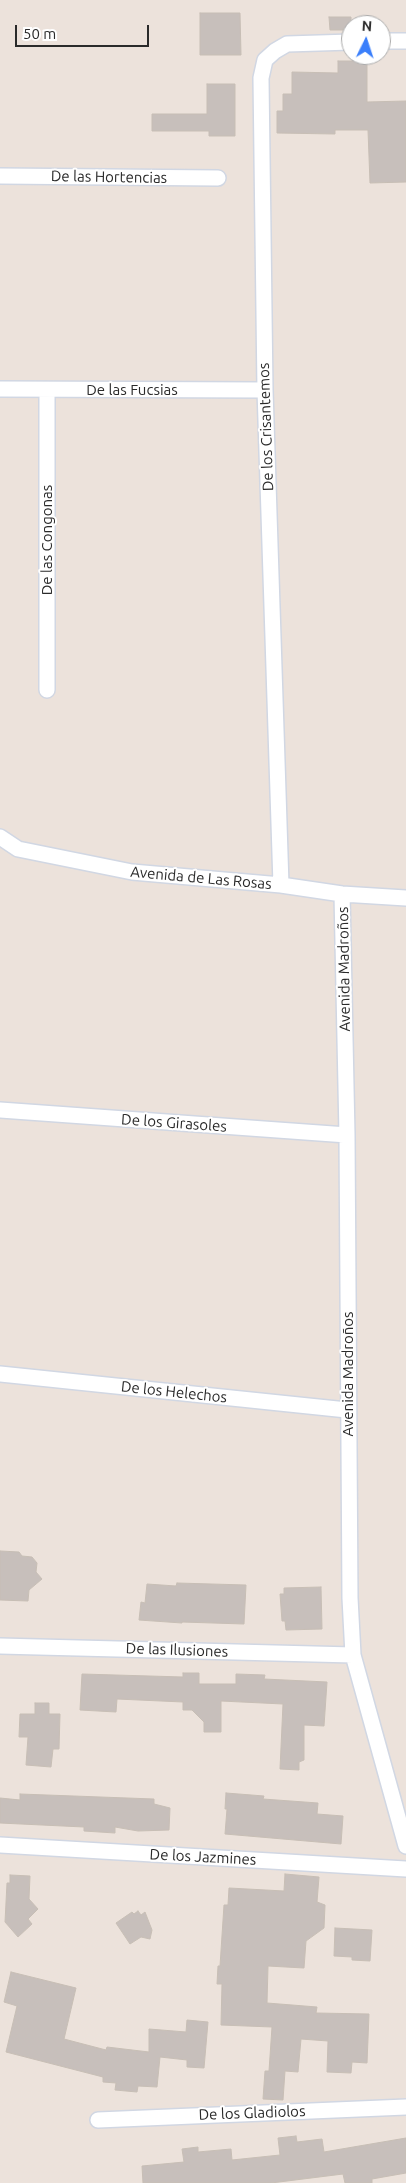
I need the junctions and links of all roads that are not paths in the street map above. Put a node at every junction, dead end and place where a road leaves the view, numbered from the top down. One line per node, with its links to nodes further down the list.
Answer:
1 (406, 41): 3 (street)
2 (341, 42): 8 (street, De los Crisantemos)
3 (391, 42)
4 (0, 176): 5 (street, De las Hortencias)
5 (218, 178)
6 (0, 390): 7 (street, De las Fucsias)
7 (47, 390): 8 (street, De las Fucsias); 9 (street, De las Congonas)
8 (264, 390): 11 (street, De los Crisantemos)
9 (47, 690)
10 (0, 837): 11 (street, Avenida de Las Rosas)
11 (281, 885): 12 (street, Avenida de Las Rosas)
12 (342, 894): 13 (street, Avenida de Las Rosas); 15 (street, Avenida Madroños)
13 (406, 898)
14 (0, 1110): 15 (street, De los Girasoles)
15 (347, 1135): 17 (street, Avenida Madroños)
16 (0, 1374): 17 (street, De los Helechos)
17 (347, 1410): 19 (street, Avenida Madroños)
18 (0, 1646): 19 (street, De las Ilusiones)
19 (353, 1655): 21 (street, Avenida Madroños)
20 (0, 1845): 22 (street, De los Jazmines)
21 (406, 1846)
22 (406, 1869)
23 (406, 2107): 24 (street, De los Gladiolos)
24 (98, 2120)

